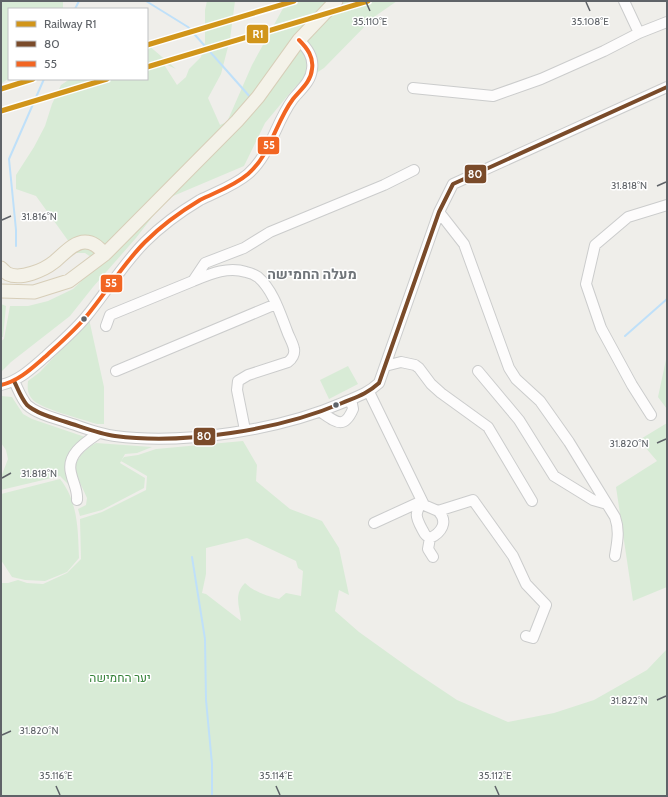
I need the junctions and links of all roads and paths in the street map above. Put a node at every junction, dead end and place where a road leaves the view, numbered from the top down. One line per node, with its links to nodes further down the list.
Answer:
1 (336, 1): 5 (main road)
2 (624, 1): 4 (street)
3 (667, 22): 4 (street)
4 (639, 33): 7 (street)
5 (299, 40): 11 (main road); 20 (street)
6 (667, 87): 10 (street)
7 (413, 88)
8 (414, 170): 13 (street)
9 (667, 205): 25 (street)
10 (439, 212): 17 (street); 31 (street)
11 (105, 254): 12 (main road); 14 (main road)
12 (1, 268)
13 (193, 281): 15 (street); 16 (street)
14 (1, 291)
15 (276, 304): 18 (street); 26 (street)
16 (106, 326)
17 (385, 366): 22 (street); 30 (street)
18 (116, 371)
19 (478, 371): 31 (street)
20 (14, 381): 21 (street); 27 (street)
21 (1, 385)
22 (369, 392): 23 (street); 29 (street)
23 (348, 401): 24 (street); 24 (street)
24 (321, 412): 26 (street)
25 (651, 415)
26 (245, 430): 27 (street)
27 (99, 433): 28 (street)
28 (76, 500)
29 (422, 501): 32 (street); 33 (street); 34 (street)
30 (532, 501)
31 (607, 504): 36 (street)
32 (438, 511): 34 (street); 37 (street)
33 (374, 523)
34 (430, 538): 35 (street)
35 (433, 556)
36 (615, 556)
37 (526, 636)

